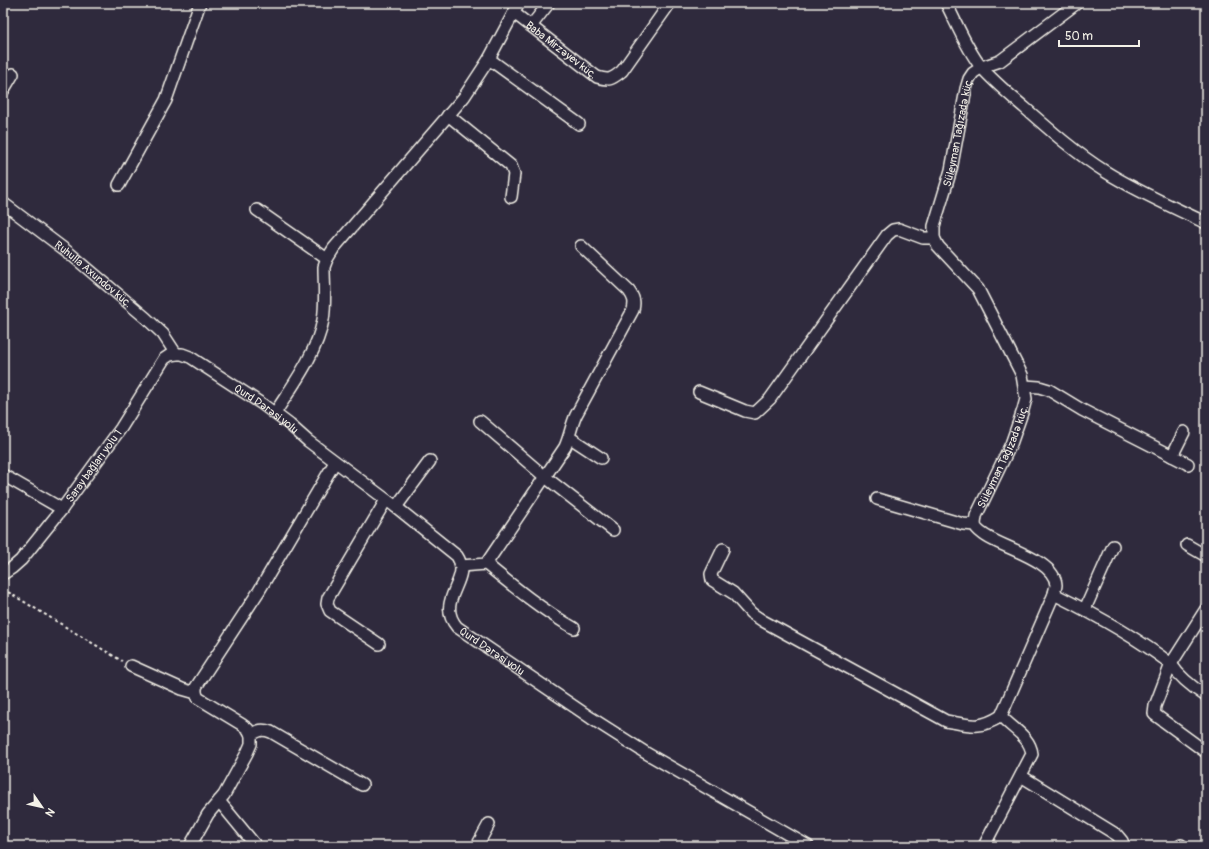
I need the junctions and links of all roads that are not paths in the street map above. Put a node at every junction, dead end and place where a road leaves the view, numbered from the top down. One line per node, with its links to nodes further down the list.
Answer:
1 (200, 3): 15 (street)
2 (519, 3): 7 (street)
3 (549, 3): 8 (street)
4 (670, 3): 8 (street, Baba Mirzəyev küç.)
5 (946, 3): 10 (street)
6 (1077, 3): 10 (street, Süleyman Tağızadə küç.)
7 (514, 13): 8 (street, Baba Mirzəyev küç.); 9 (street)
8 (531, 26)
9 (489, 59): 13 (street); 14 (street)
10 (982, 67): 19 (street); 20 (street, Süleyman Tağızadə küç.)
11 (13, 74): 12 (street)
12 (3, 91)
13 (448, 115): 16 (street); 22 (street)
14 (578, 124)
15 (119, 185)
16 (511, 197)
17 (3, 202): 23 (street, Ruhulla Axundov küç.)
18 (256, 210): 22 (street)
19 (1206, 223)
20 (934, 238): 24 (street, Süleyman Tağızadə küç.); 25 (street)
21 (581, 246): 29 (street)
22 (327, 259): 26 (street)
23 (176, 354): 26 (street, Qurd Dərəsi yolu); 40 (street, Saray bağları yolu 1)
24 (1025, 386): 30 (street); 41 (street, Süleyman Tağızadə küç.)
25 (699, 392)
26 (275, 413): 33 (street, Qurd Dərəsi yolu)
27 (480, 421): 36 (street)
28 (1184, 432): 30 (street)
29 (569, 437): 31 (street); 36 (street)
30 (1172, 456): 34 (street)
31 (601, 458)
32 (430, 461): 39 (street)
33 (336, 462): 38 (street, Qurd Dərəsi yolu); 57 (street)
34 (1188, 464)
35 (3, 475): 40 (street)
36 (544, 476): 42 (street); 47 (street)
37 (876, 499): 41 (street)
38 (386, 500): 39 (street, Qurd Dərəsi yolu); 54 (street)
39 (396, 507): 48 (street, Qurd Dərəsi yolu)
40 (62, 508): 49 (street, Saray bağları yolu 1)
41 (975, 525): 50 (street)
42 (613, 530)
43 (1187, 545): 46 (street)
44 (1113, 546): 51 (street)
45 (723, 549): 59 (street)
46 (1206, 556)
47 (486, 564): 48 (street); 53 (street)
48 (461, 566): 69 (street, Qurd Dərəsi yolu)
49 (3, 574)
50 (1054, 594): 51 (street); 59 (street)
51 (1085, 609): 55 (street)
52 (1206, 609): 55 (street)
53 (574, 628)
54 (379, 644)
55 (1171, 664): 58 (street); 61 (street)
56 (131, 666): 57 (street)
57 (196, 693): 60 (street)
58 (1206, 696)
59 (1001, 716): 62 (street)
60 (251, 735): 63 (street); 64 (street)
61 (1206, 752)
62 (1021, 776): 70 (street); 71 (street)
63 (362, 786)
64 (219, 801): 66 (street); 67 (street)
65 (489, 824): 68 (street)
66 (190, 846)
67 (256, 846)
68 (478, 846)
69 (808, 846)
70 (984, 846)
71 (1124, 846)

